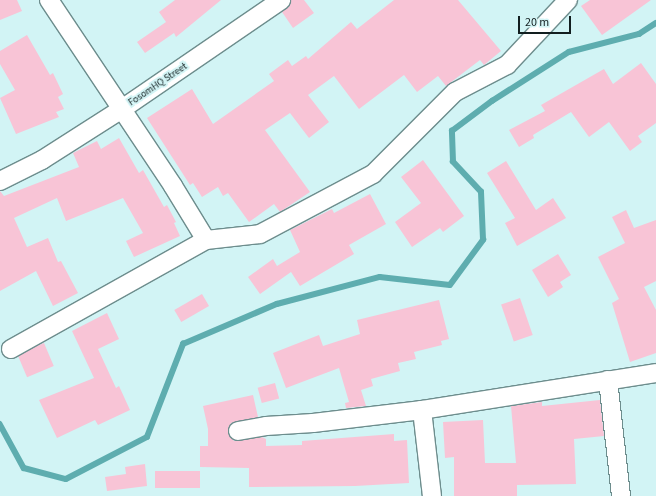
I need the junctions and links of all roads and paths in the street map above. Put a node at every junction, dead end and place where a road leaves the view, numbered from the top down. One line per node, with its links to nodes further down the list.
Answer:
1 (49, 0): 4 (street, FosomHQ Street)
2 (281, 0): 4 (street, FosomHQ Street)
3 (568, 0): 6 (street)
4 (122, 109): 5 (street); 6 (street)
5 (0, 181)
6 (206, 240): 7 (street)
7 (11, 349)
8 (656, 373): 9 (street)
9 (608, 380): 10 (street); 13 (street)
10 (422, 410): 11 (street); 12 (street)
11 (238, 431)
12 (432, 496)
13 (621, 496)

